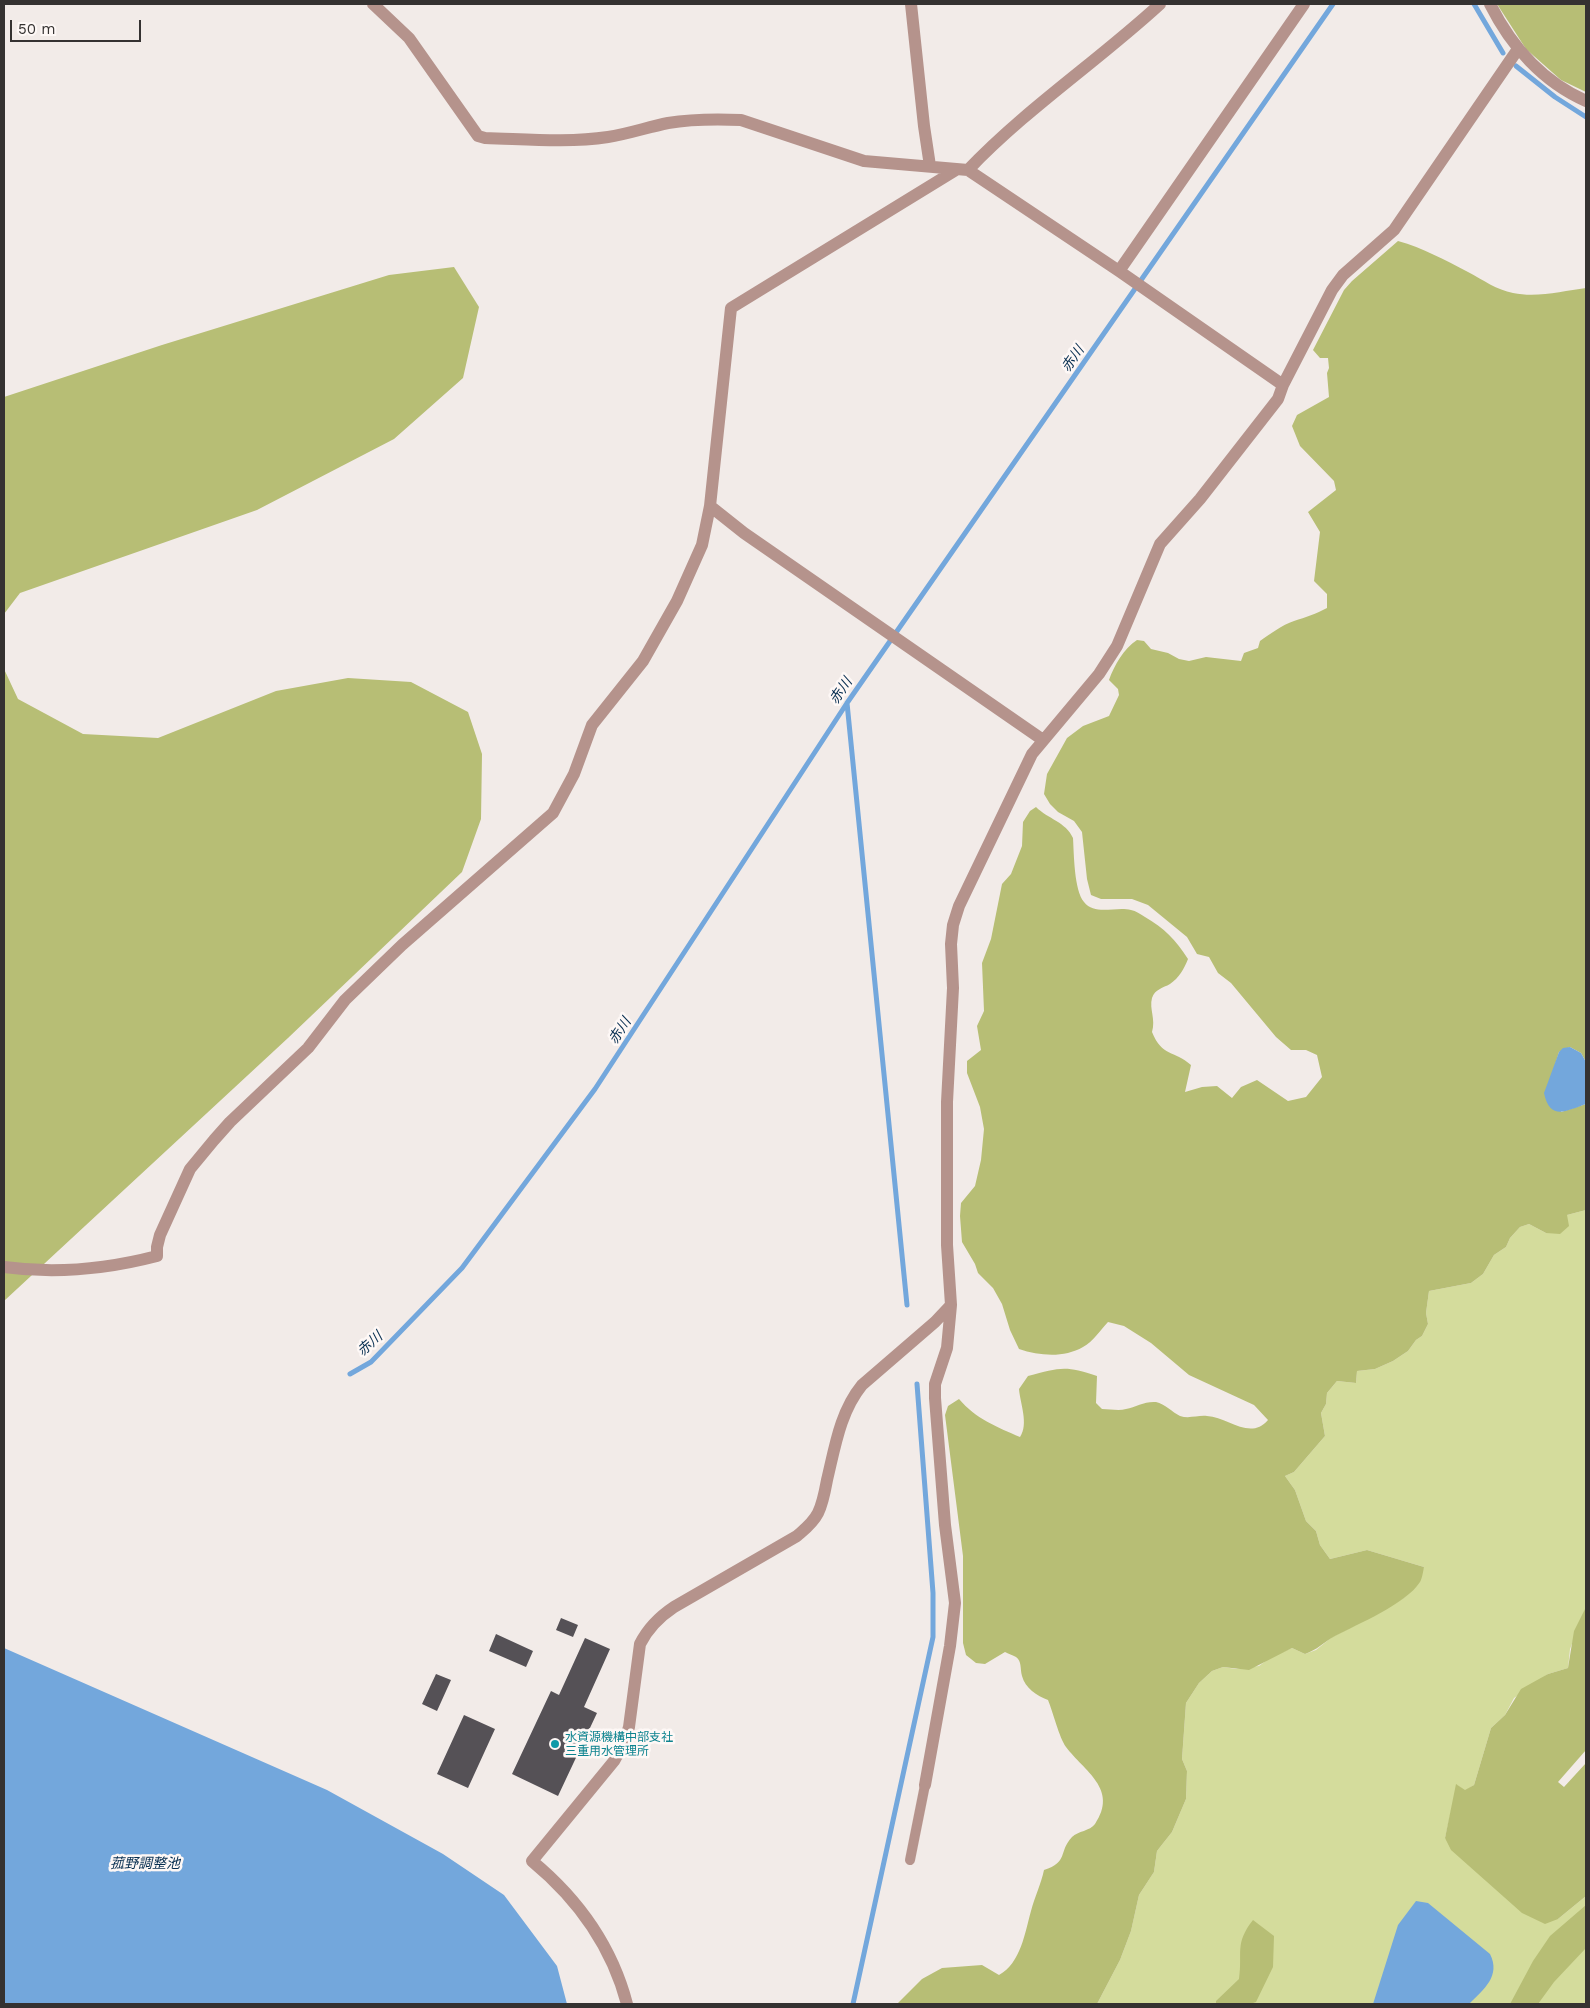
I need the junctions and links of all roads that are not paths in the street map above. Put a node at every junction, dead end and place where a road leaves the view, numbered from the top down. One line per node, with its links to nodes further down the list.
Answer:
1 (373, 4): 8 (street)
2 (911, 4): 8 (street)
3 (1160, 4): 9 (street)
4 (1304, 4): 10 (street)
5 (1490, 4): 6 (street)
6 (1518, 49): 7 (street); 11 (street)
7 (1586, 101)
8 (930, 166): 9 (street)
9 (962, 170): 10 (street); 12 (street)
10 (1123, 275): 11 (street)
11 (1283, 385): 13 (street)
12 (710, 506): 13 (street); 14 (street)
13 (1043, 740): 15 (street)
14 (4, 1267)
15 (951, 1305): 16 (street); 18 (street)
16 (925, 1784): 17 (lane)
17 (910, 1860)
18 (626, 2004)

